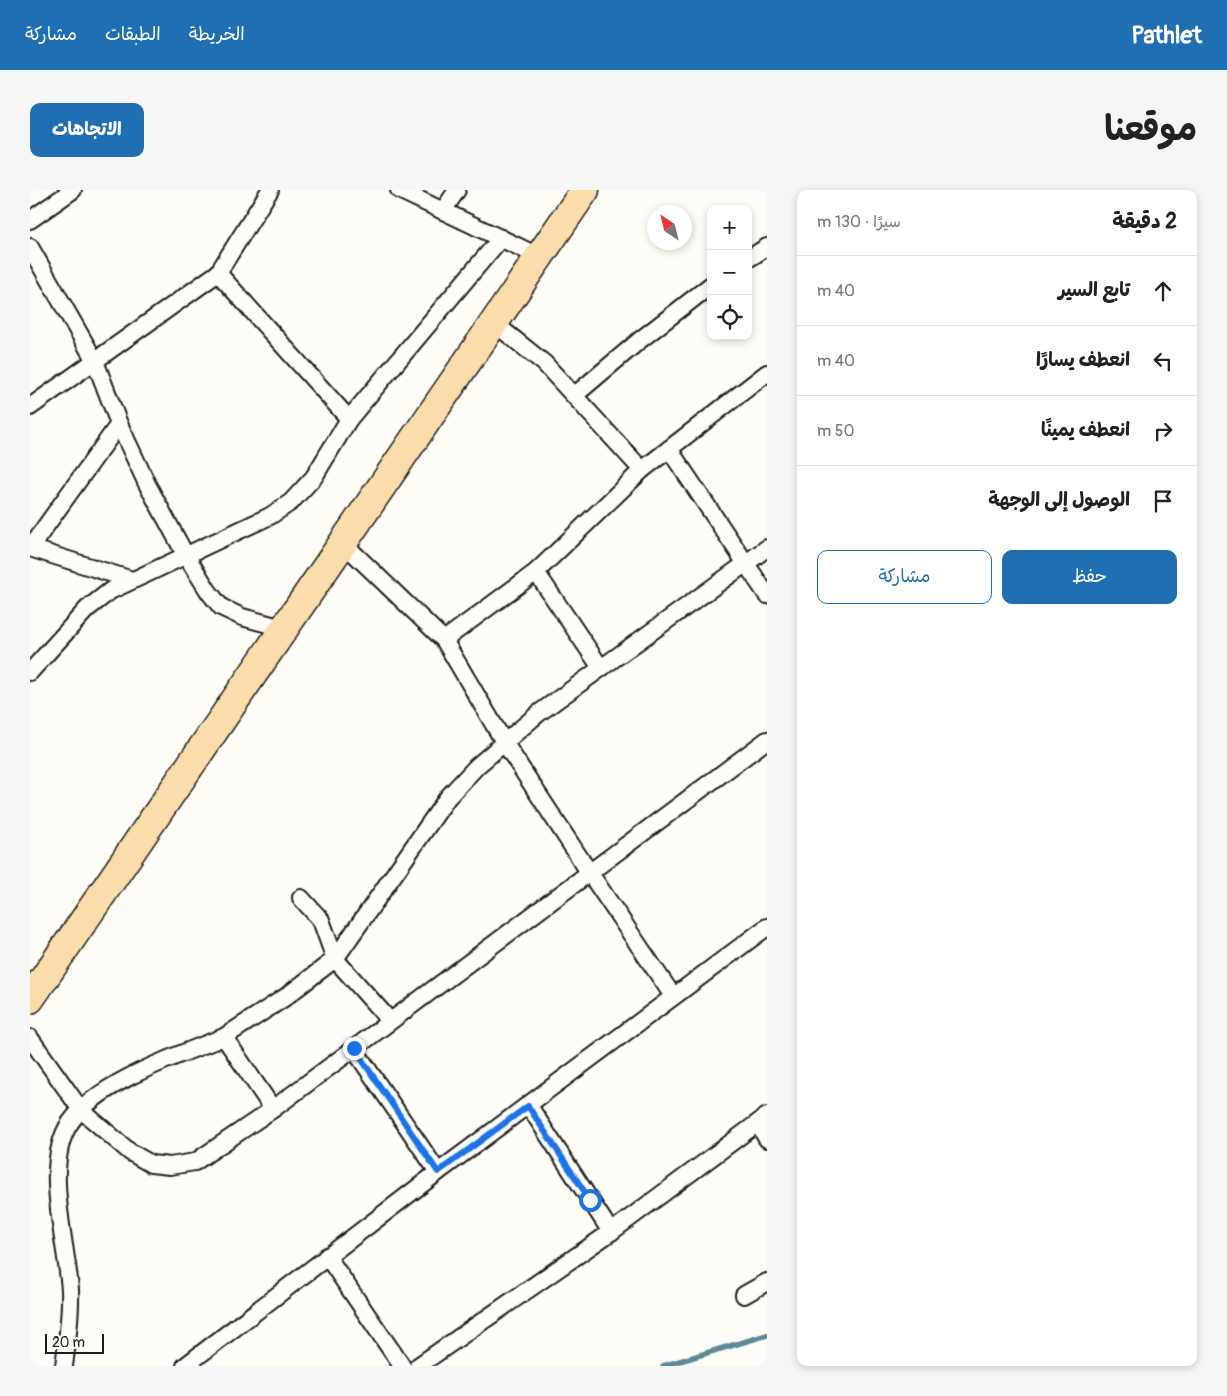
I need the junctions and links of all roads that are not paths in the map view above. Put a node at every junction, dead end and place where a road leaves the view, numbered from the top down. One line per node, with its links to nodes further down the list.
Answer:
1 (73, 190): 7 (street)
2 (270, 190): 13 (street)
3 (398, 190): 6 (street)
4 (457, 190): 6 (street)
5 (585, 190): 12 (highway)
6 (443, 212): 8 (street)
7 (30, 220)
8 (501, 238): 12 (street); 20 (street)
9 (30, 247): 16 (street)
10 (767, 247): 11 (street)
11 (752, 256)
12 (540, 257): 15 (highway)
13 (218, 273): 16 (street); 20 (street)
14 (707, 288): 18 (street)
15 (494, 322): 18 (street); 24 (highway)
16 (95, 361): 19 (street); 21 (street)
17 (767, 373): 22 (street)
18 (575, 395): 23 (street)
19 (30, 406)
20 (349, 419): 27 (street)
21 (119, 424): 25 (street); 27 (street)
22 (669, 449): 23 (street); 28 (street)
23 (642, 470): 29 (street)
24 (342, 542): 32 (highway); 33 (street)
25 (30, 548): 30 (street)
26 (767, 548): 28 (street)
27 (185, 554): 30 (street); 32 (street)
28 (747, 562): 31 (street); 34 (street)
29 (536, 572): 33 (street); 34 (street)
30 (132, 580): 35 (street)
31 (767, 596)
32 (283, 628): 43 (highway)
33 (444, 640): 37 (street)
34 (601, 668): 37 (street)
35 (30, 672)
36 (767, 740): 38 (street)
37 (504, 742): 38 (street); 41 (street)
38 (589, 872): 42 (street); 44 (street)
39 (301, 898): 41 (street)
40 (767, 927): 42 (street)
41 (335, 959): 44 (street); 45 (street)
42 (673, 996): 48 (street)
43 (30, 999)
44 (390, 1021): 47 (street)
45 (224, 1037): 49 (street); 50 (street)
46 (30, 1038): 50 (street)
47 (354, 1048): 49 (street); 53 (street)
48 (528, 1106): 53 (street); 54 (street)
49 (273, 1109): 50 (street)
50 (81, 1110): 58 (street)
51 (763, 1120): 52 (street); 54 (street)
52 (767, 1138)
53 (438, 1172): 55 (street)
54 (611, 1232): 61 (street)
55 (327, 1256): 59 (street); 60 (street)
56 (767, 1282): 57 (street)
57 (744, 1295)
58 (64, 1366)
59 (185, 1366)
60 (402, 1366)
61 (418, 1366)

